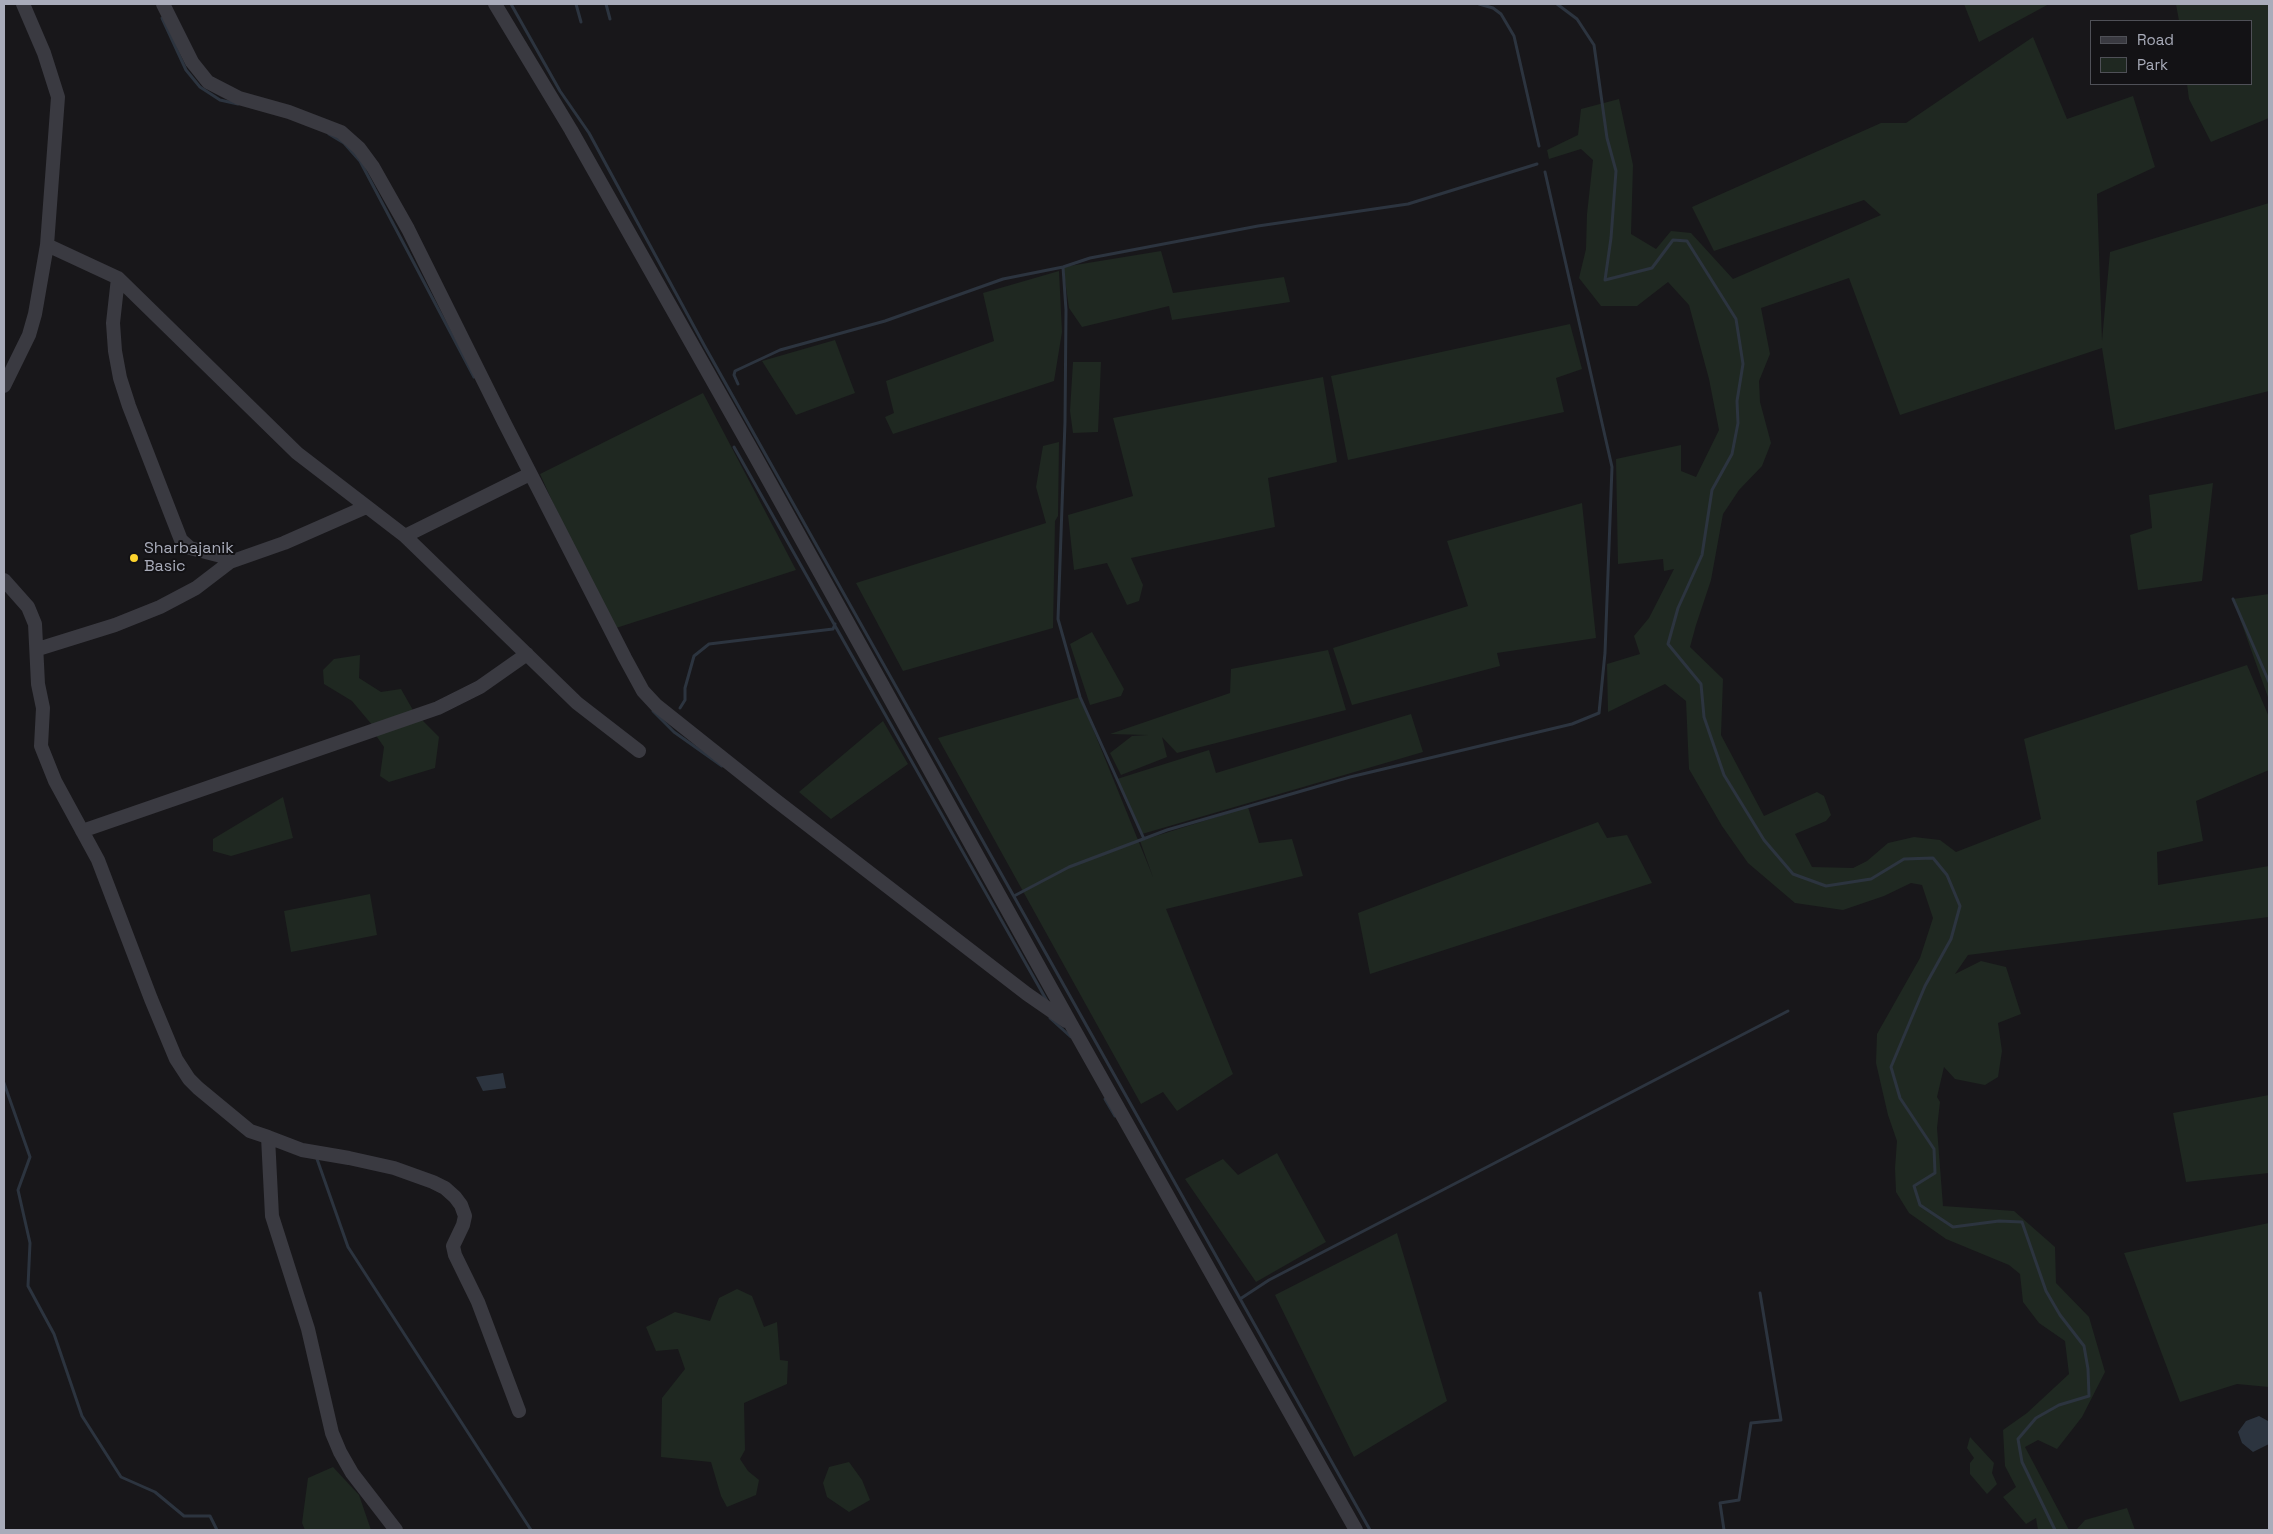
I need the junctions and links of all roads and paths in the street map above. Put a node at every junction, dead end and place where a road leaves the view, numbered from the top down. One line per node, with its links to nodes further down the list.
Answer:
1 (23, 4): 4 (street)
2 (163, 4): 7 (street)
3 (495, 4): 16 (street)
4 (46, 244): 5 (street); 6 (street)
5 (118, 278): 8 (street); 10 (street)
6 (4, 386)
7 (530, 474): 9 (street); 16 (street)
8 (366, 507): 9 (street); 10 (street)
9 (405, 536): 13 (street)
10 (230, 562): 12 (street)
11 (4, 580): 12 (street)
12 (38, 649): 15 (street)
13 (527, 654): 14 (street); 15 (street)
14 (639, 751)
15 (82, 831): 17 (street)
16 (1072, 1026): 20 (street)
17 (268, 1137): 18 (street); 19 (street)
18 (519, 1411)
19 (396, 1530)
20 (1356, 1530)

